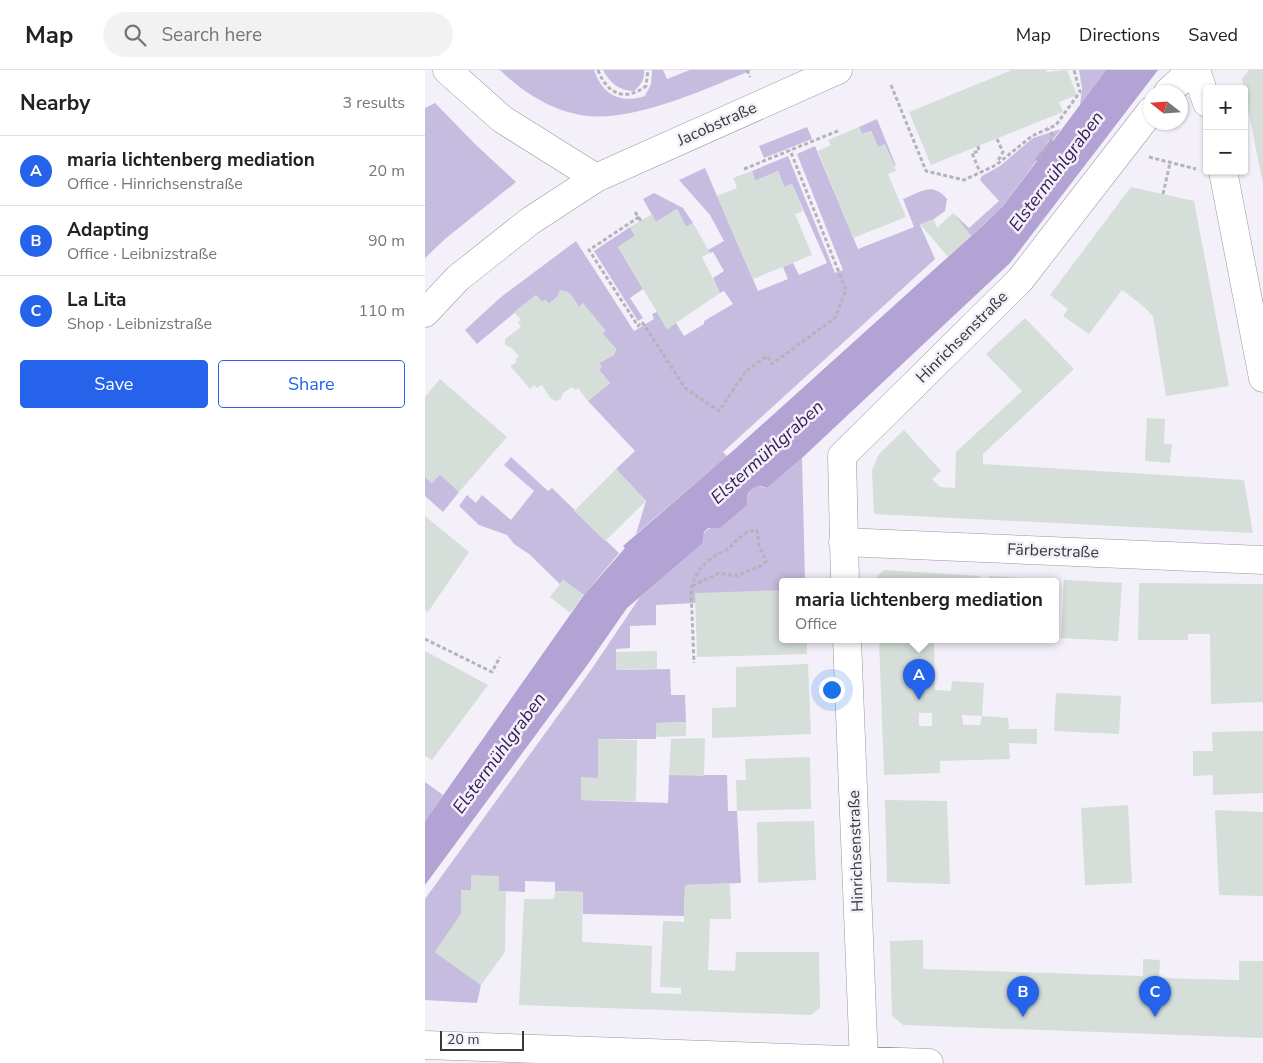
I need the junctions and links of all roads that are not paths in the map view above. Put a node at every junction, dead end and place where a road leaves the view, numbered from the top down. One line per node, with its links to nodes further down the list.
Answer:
1 (447, 70): 9 (street)
2 (838, 70): 9 (street, Jacobstraße)
3 (1192, 70): 5 (street)
4 (1196, 70): 6 (street)
5 (1176, 85)
6 (1203, 91)
7 (1143, 122): 12 (street, Hinrichsenstraße)
8 (1211, 175): 11 (street)
9 (596, 178): 10 (street, Jacobstraße)
10 (425, 313)
11 (1263, 378)
12 (843, 542): 13 (street, Färberstraße); 14 (street, Hinrichsenstraße)
13 (1263, 560)
14 (845, 578)
15 (847, 643): 17 (street, Hinrichsenstraße)
16 (425, 1045): 17 (street)
17 (864, 1062): 18 (street)
18 (929, 1063)

